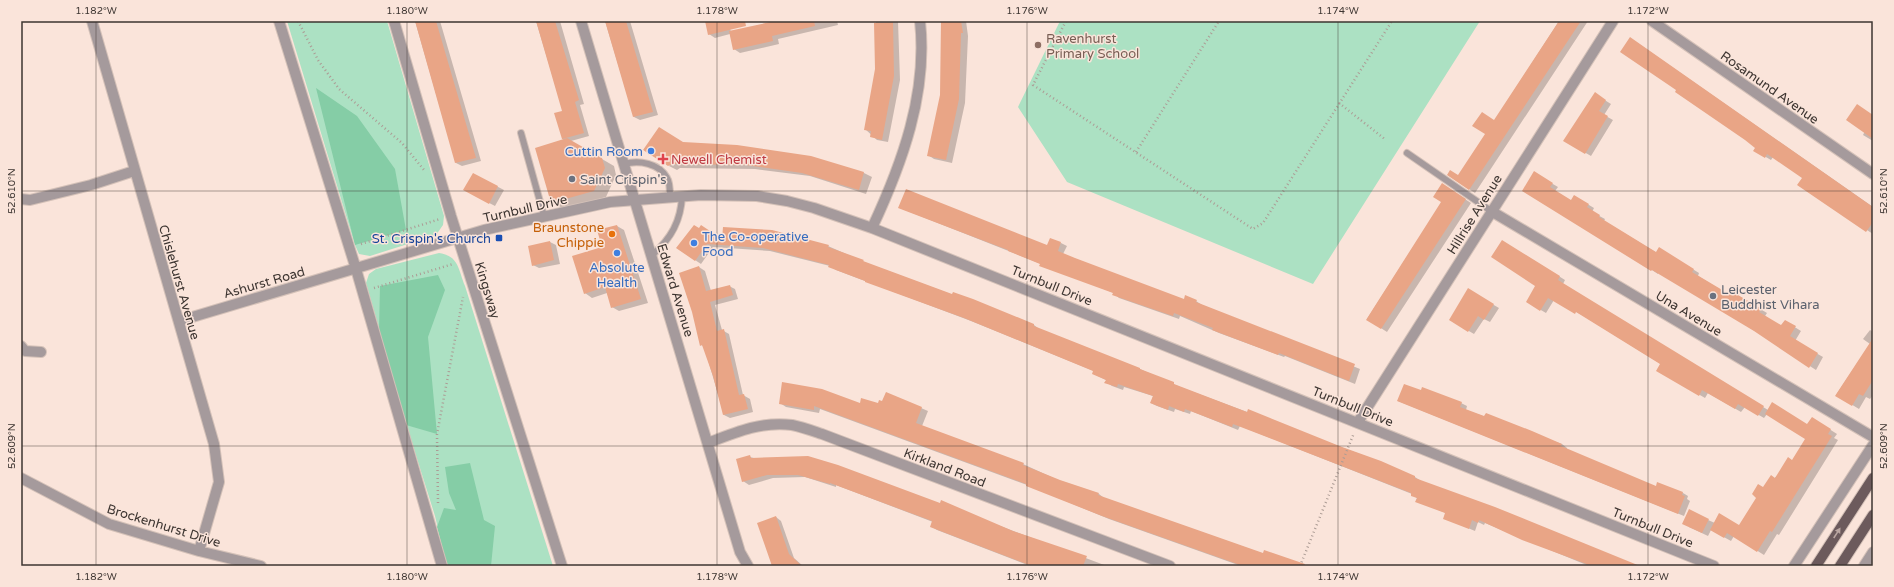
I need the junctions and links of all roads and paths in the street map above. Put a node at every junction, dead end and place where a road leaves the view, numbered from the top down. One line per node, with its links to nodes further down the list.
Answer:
1 (92, 21): 18 (street, Chislehurst Avenue)
2 (279, 21): 30 (street)
3 (298, 21): 19 (path)
4 (394, 21): 26 (street, Kingsway)
5 (581, 21): 17 (street, Edward Avenue)
6 (920, 21): 28 (street)
7 (1066, 21): 15 (path)
8 (1219, 21): 15 (path)
9 (1392, 21): 12 (path)
10 (1613, 21): 25 (street, Hillrise Avenue)
11 (1652, 21): 20 (street, Rosamund Avenue)
12 (1339, 103): 14 (path); 15 (path)
13 (522, 133): 27 (lane)
14 (1386, 140)
15 (1136, 152)
16 (1407, 153): 25 (lane)
17 (624, 164): 22 (lane); 24 (street, Edward Avenue)
18 (134, 171): 23 (street); 36 (street, Chislehurst Avenue)
19 (426, 172)
20 (1873, 174)
21 (682, 196): 22 (street, Turnbull Drive); 28 (street, Turnbull Drive); 31 (lane)
22 (670, 197): 24 (street, Turnbull Drive)
23 (21, 199)
24 (634, 200): 27 (street, Turnbull Drive); 31 (street, Edward Avenue)
25 (1491, 211): 39 (street, Hillrise Avenue); 40 (street, Una Avenue)
26 (451, 216): 29 (street, Kingsway); 30 (path)
27 (544, 216): 29 (street, Turnbull Drive)
28 (872, 228): 39 (street, Turnbull Drive)
29 (459, 238): 32 (street, Kingsway); 33 (street, Turnbull Drive)
30 (349, 248): 33 (street)
31 (652, 255): 41 (street, Edward Avenue)
32 (465, 260): 34 (street, Kingsway); 35 (path)
33 (356, 269): 35 (street); 36 (street, Ashurst Road)
34 (470, 277): 46 (path); 53 (street, Kingsway)
35 (362, 291): 46 (street)
36 (178, 321): 47 (street, Chislehurst Avenue)
37 (22, 352): 38 (street)
38 (41, 352)
39 (1358, 422): 56 (path); 57 (street, Turnbull Drive)
40 (1873, 437)
41 (708, 444): 50 (street, Kirkland Road); 54 (street, Edward Avenue)
42 (1873, 446): 58 (street)
43 (21, 478): 47 (street, Brockenhurst Drive)
44 (1873, 478): 59 (main road, one-way to 44)
45 (1873, 515): 60 (main road)
46 (428, 520): 52 (street)
47 (199, 551): 49 (street, Brockenhurst Drive)
48 (1873, 552): 61 (street)
49 (230, 562): 51 (street, Brockenhurst Drive)
50 (1151, 563): 55 (street, Kirkland Road)
51 (261, 566)
52 (442, 566)
53 (562, 566)
54 (748, 566)
55 (1170, 566)
56 (1300, 566)
57 (1714, 566)
58 (1794, 566)
59 (1816, 566)
60 (1840, 566)
61 (1864, 566)

